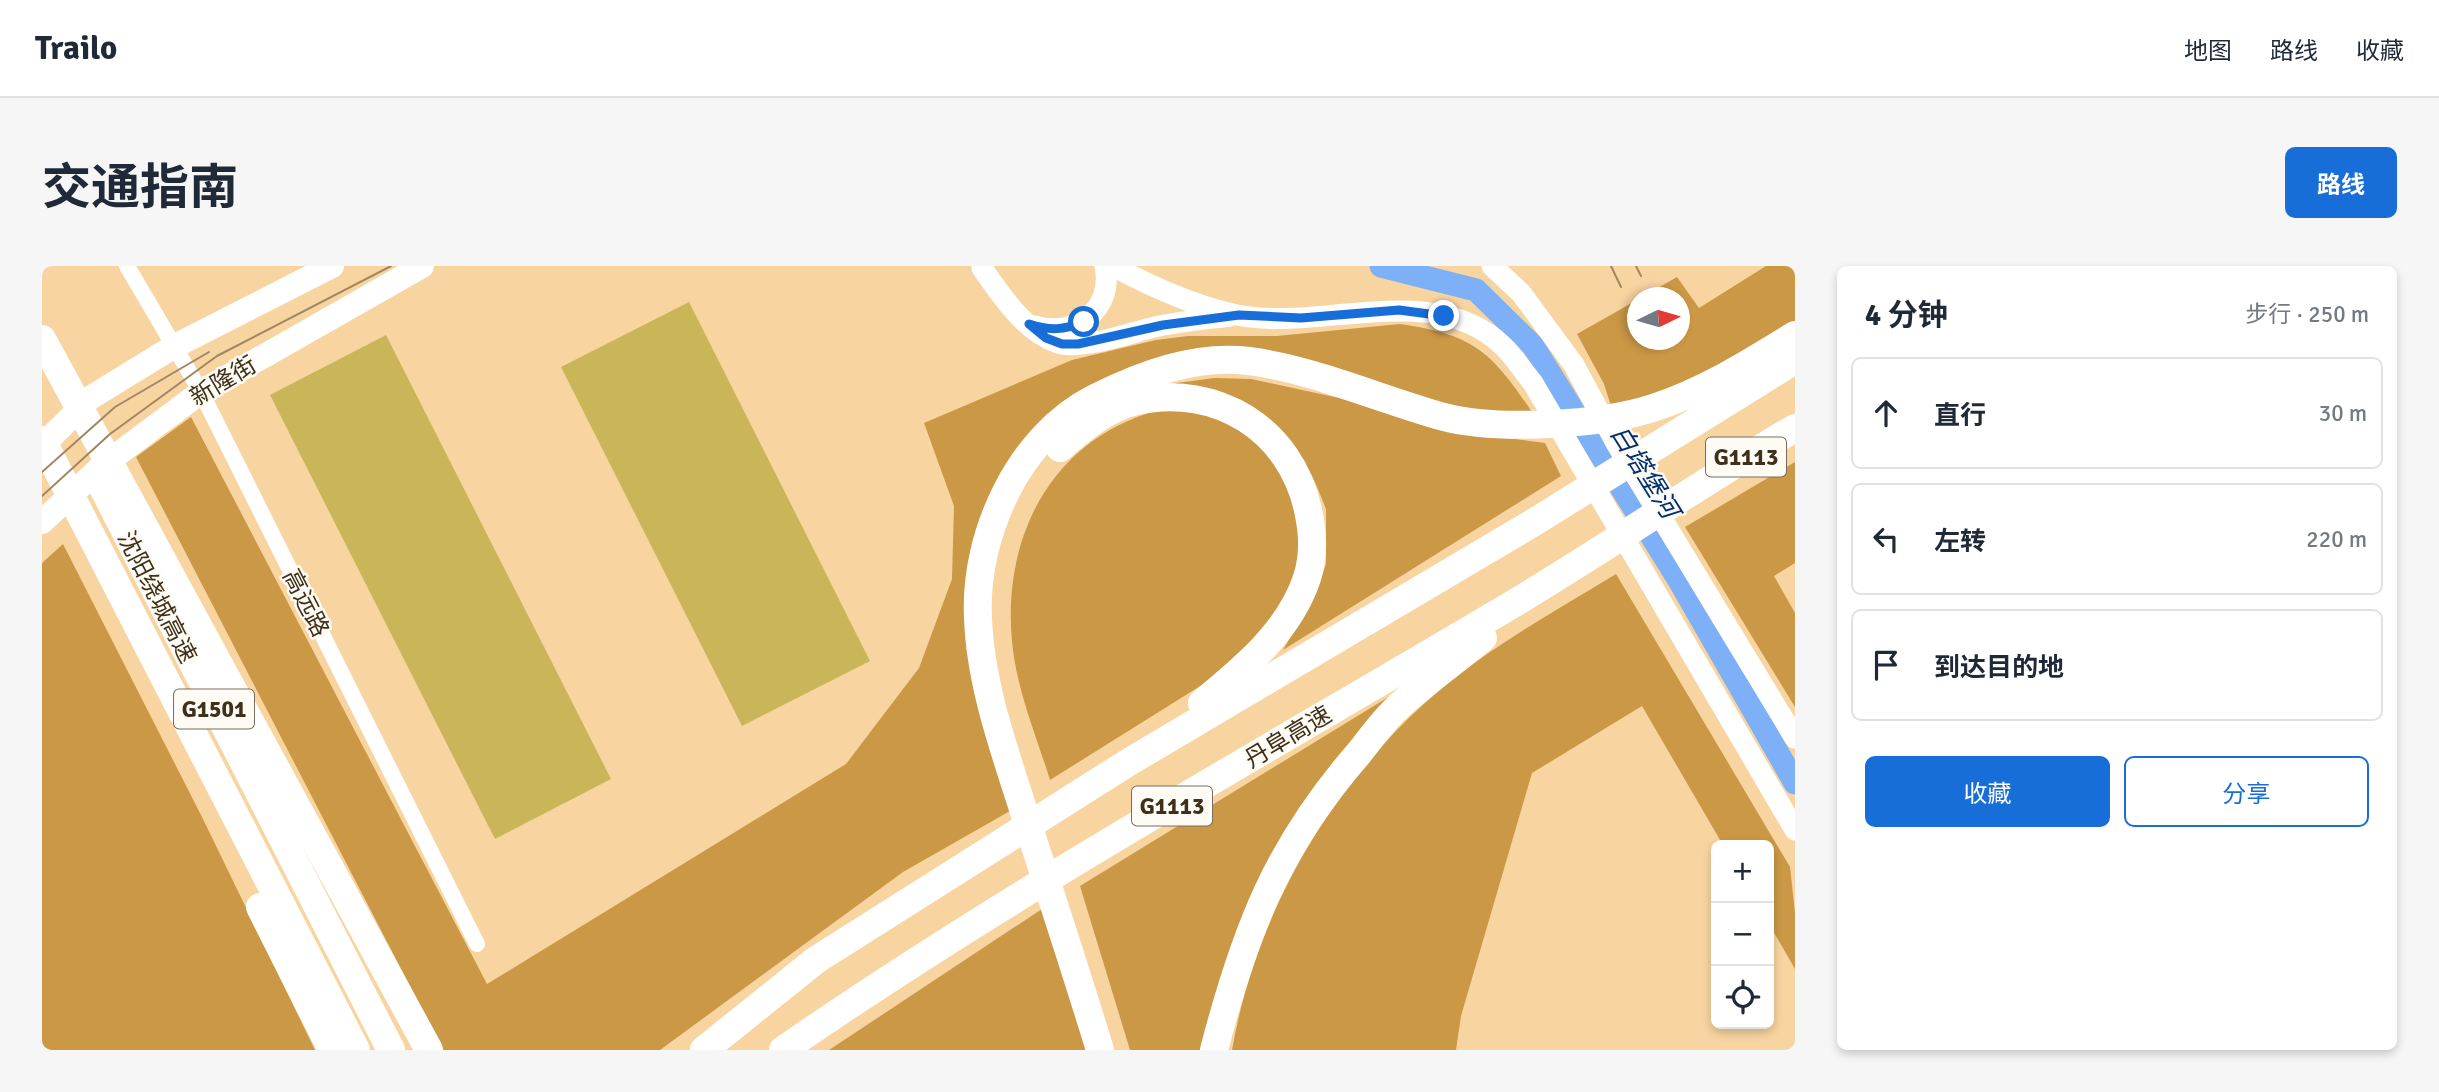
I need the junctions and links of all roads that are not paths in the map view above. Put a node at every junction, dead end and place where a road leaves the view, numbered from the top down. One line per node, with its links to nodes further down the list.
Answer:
1 (127, 266): 12 (street, 高远路)
2 (332, 266): 12 (main road, 新隆街)
3 (422, 266): 15 (main road, 新隆街)
4 (1105, 266): 9 (main road)
5 (1113, 266): 8 (main road)
6 (1492, 266): 22 (main road)
7 (982, 268): 9 (main road)
8 (1239, 315): 9 (main road); 25 (main road)
9 (1029, 324)
10 (1795, 335): 23 (highway)
11 (42, 339): 31 (highway)
12 (173, 346): 15 (street, 高远路); 18 (main road, 新隆街)
13 (1795, 360): 24 (highway)
14 (42, 366): 30 (highway, 沈阳绕城高速 / G1501)
15 (201, 392): 20 (main road, 新隆街); 26 (street, 高远路)
16 (1795, 428): 21 (highway, 丹阜高速 / G1113)
17 (42, 440): 29 (highway)
18 (42, 446)
19 (42, 457): 28 (highway)
20 (42, 522)
21 (1560, 576): 33 (highway, 丹阜高速 / G1113); 36 (highway)
22 (1795, 738)
23 (1017, 762): 24 (highway); 27 (highway)
24 (1129, 762): 32 (highway)
25 (1795, 830)
26 (477, 944)
27 (1091, 995): 34 (highway); 35 (highway)
28 (332, 1050)
29 (356, 1050)
30 (391, 1050)
31 (429, 1050)
32 (704, 1050)
33 (783, 1050)
34 (1100, 1050)
35 (1116, 1050)
36 (1214, 1050)

